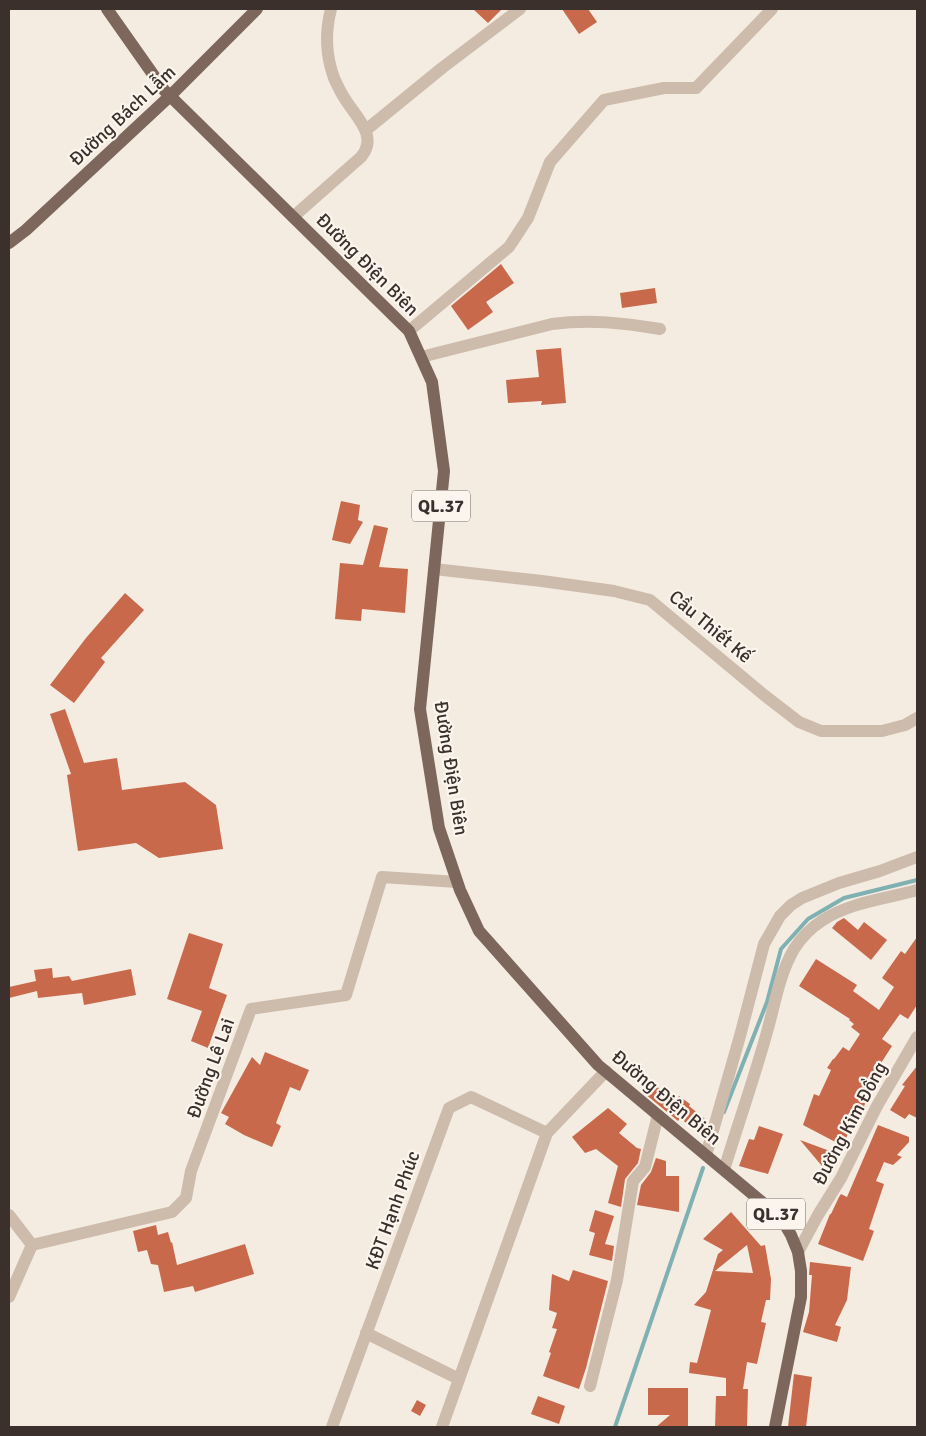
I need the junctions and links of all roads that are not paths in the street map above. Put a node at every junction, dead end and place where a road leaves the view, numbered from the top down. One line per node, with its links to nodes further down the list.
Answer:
1 (107, 9): 6 (main road, Đường Điện Biên / QL.37)
2 (256, 9): 6 (main road, Đường Bách Lẫm)
3 (331, 9): 7 (street)
4 (520, 9): 7 (street)
5 (772, 9): 11 (street)
6 (170, 96): 8 (main road, Đường Điện Biên / QL.37); 9 (main road, Đường Bách Lẫm)
7 (366, 130): 8 (street)
8 (293, 217): 11 (main road, Đường Điện Biên / QL.37)
9 (9, 243)
10 (660, 329): 12 (street)
11 (410, 330): 12 (main road, Đường Điện Biên / QL.37)
12 (422, 357): 13 (main road, Đường Điện Biên / QL.37)
13 (434, 569): 14 (street, Cầu Thiết Kế); 16 (main road, Đường Điện Biên / QL.37)
14 (917, 718)
15 (917, 857): 22 (street)
16 (457, 882): 19 (main road, Đường Điện Biên / QL.37); 25 (street, Đường Lê Lai)
17 (917, 890): 23 (street)
18 (917, 1037): 26 (street, Đường Kim Đồng)
19 (606, 1071): 20 (main road, Đường Điện Biên / QL.37); 21 (street)
20 (658, 1115): 22 (main road, Đường Điện Biên / QL.37); 30 (street)
21 (547, 1132): 28 (street, KĐT Hạnh Phúc); 29 (street)
22 (706, 1155): 23 (main road, Đường Điện Biên / QL.37)
23 (724, 1170): 26 (main road, Đường Điện Biên / QL.37)
24 (9, 1215): 25 (street)
25 (32, 1245): 27 (street)
26 (798, 1252): 33 (main road, Đường Điện Biên / QL.37)
27 (9, 1297)
28 (366, 1334): 29 (street); 31 (street, KĐT Hạnh Phúc)
29 (459, 1379): 32 (street)
30 (590, 1386)
31 (332, 1427)
32 (442, 1427)
33 (775, 1427)

